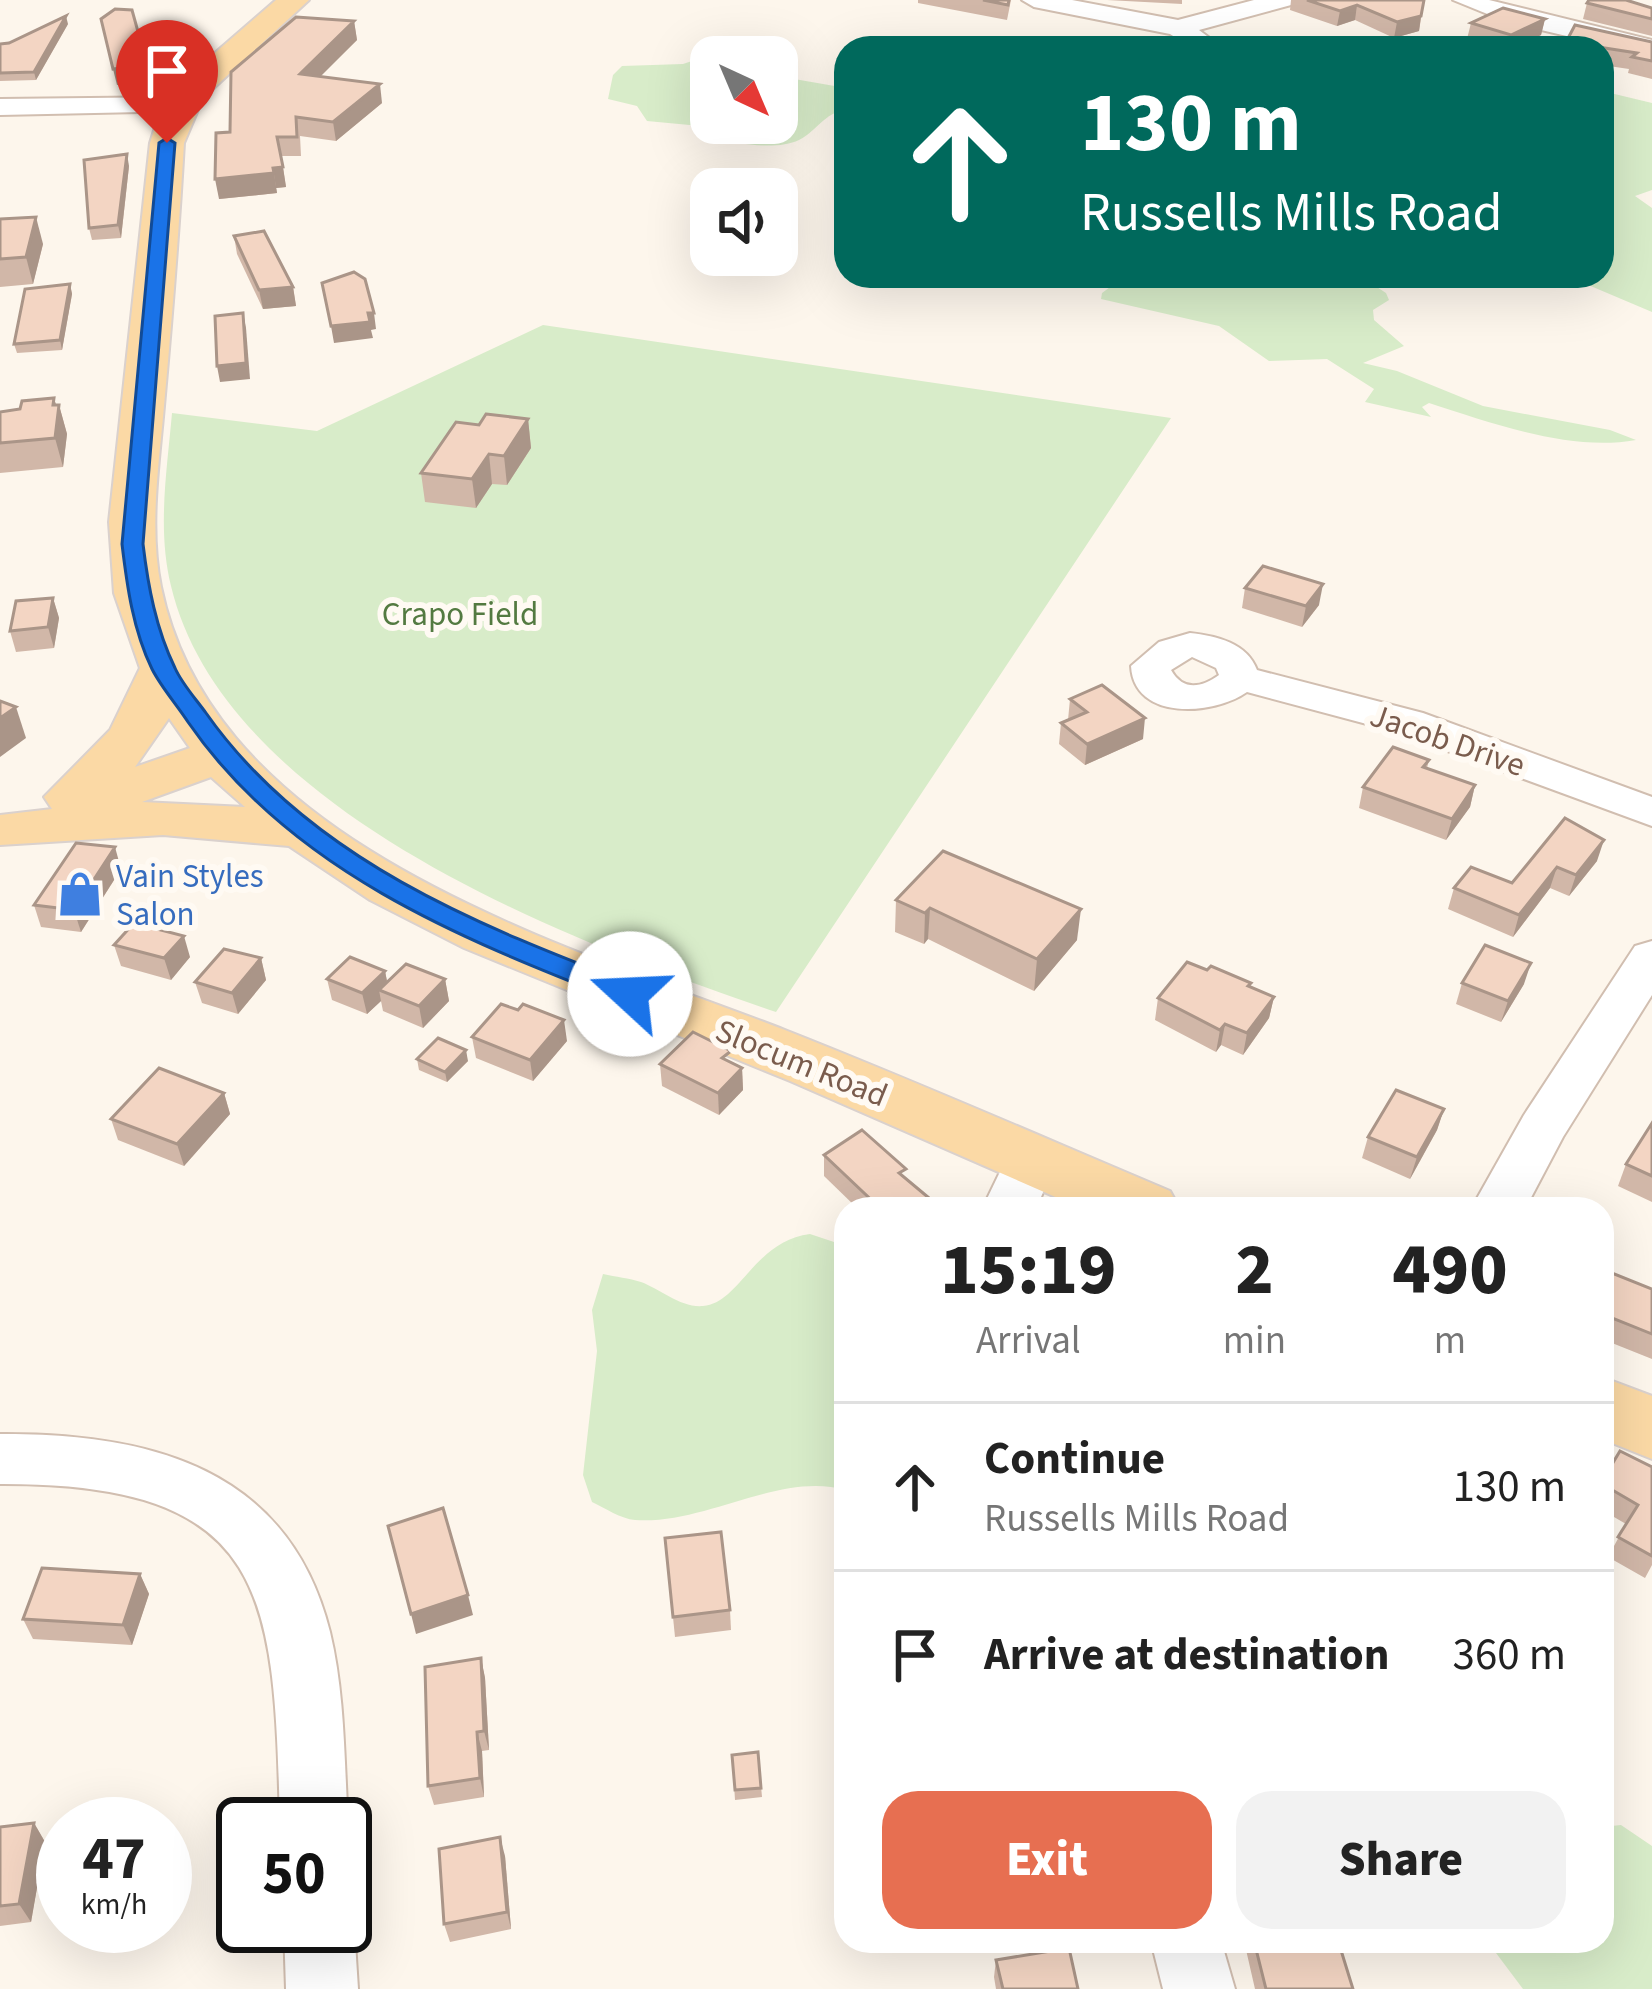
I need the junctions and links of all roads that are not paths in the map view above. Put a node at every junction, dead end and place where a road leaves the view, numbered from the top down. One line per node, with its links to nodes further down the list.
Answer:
1 (294, 0): 10 (main road)
2 (1034, 0): 5 (street)
3 (1282, 0): 5 (street)
4 (1466, 0): 7 (street)
5 (1178, 28): 6 (street)
6 (1191, 36)
7 (1599, 36)
8 (1614, 39): 9 (street)
9 (1652, 48)
10 (179, 105): 11 (street); 12 (main road, Slocum Road)
11 (0, 106)
12 (164, 670): 14 (main road, Slocum Road); 16 (main road)
13 (1240, 678): 15 (street, Jacob Drive)
14 (223, 754): 16 (main road); 17 (main road, Slocum Road)
15 (1652, 812)
16 (18, 827): 17 (main road)
17 (304, 830): 19 (main road, Slocum Road)
18 (1652, 957): 21 (street)
19 (1020, 1184): 20 (main road, Slocum Road)
20 (1086, 1197)
21 (1505, 1197)
22 (1614, 1412): 23 (main road)
23 (1652, 1428)
24 (0, 1459): 25 (street)
25 (312, 1797)
26 (320, 1953): 28 (street)
27 (1189, 1953): 29 (street)
28 (322, 1989)
29 (1198, 1989)

